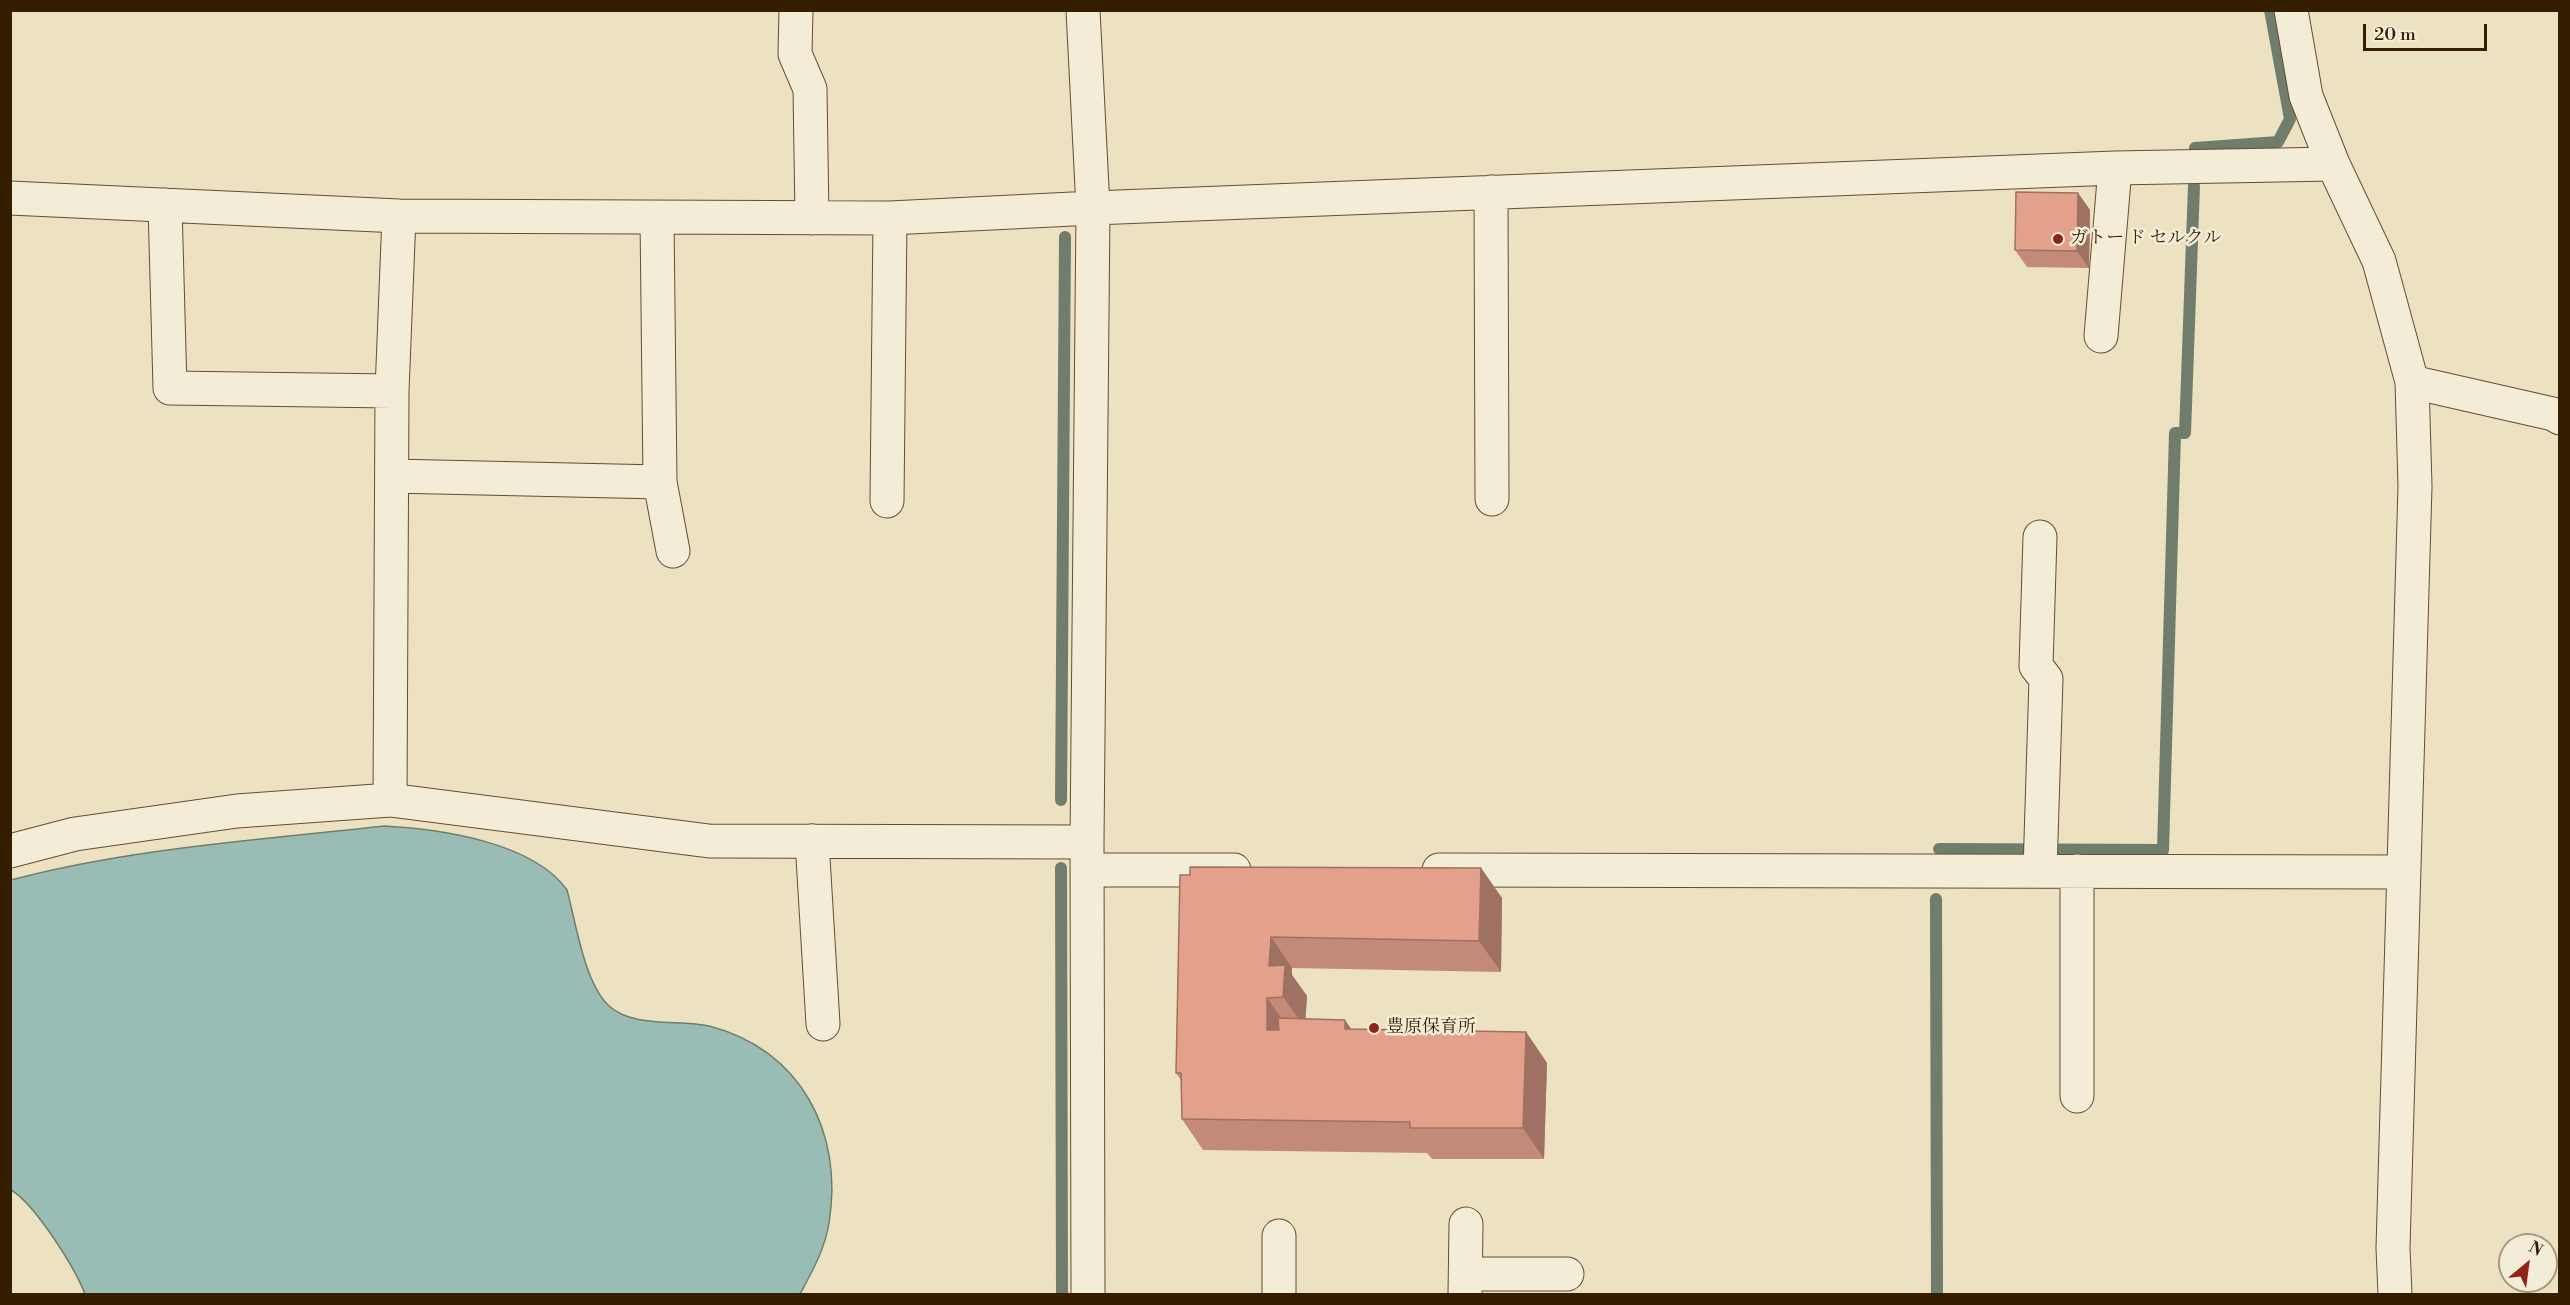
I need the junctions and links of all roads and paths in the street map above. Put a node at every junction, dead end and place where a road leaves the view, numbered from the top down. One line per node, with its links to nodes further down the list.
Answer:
1 (796, 10): 12 (street)
2 (1083, 10): 9 (street)
3 (2291, 10): 4 (street)
4 (2333, 164): 5 (street); 15 (street)
5 (2115, 168): 6 (street); 14 (street)
6 (1491, 192): 9 (street); 20 (street)
7 (10, 198): 8 (street)
8 (165, 205): 10 (street); 16 (street)
9 (1094, 208): 13 (street); 27 (street)
10 (399, 216): 11 (street); 16 (street)
11 (657, 218): 12 (street); 19 (street)
12 (812, 218): 13 (street)
13 (890, 218): 21 (street)
14 (2101, 336)
15 (2412, 382): 17 (street); 32 (street)
16 (392, 390): 18 (street)
17 (2559, 418)
18 (392, 476): 19 (street); 24 (street)
19 (660, 482): 23 (street)
20 (1492, 499)
21 (887, 501)
22 (2040, 537): 28 (street)
23 (673, 551)
24 (390, 800): 25 (street); 26 (street)
25 (812, 841): 27 (street); 33 (street)
26 (10, 851)
27 (1087, 856): 29 (street); 39 (street)
28 (2041, 856): 30 (street); 31 (street)
29 (1266, 870)
30 (1409, 870)
31 (2077, 871): 32 (street); 34 (street)
32 (2403, 872): 41 (street)
33 (823, 1024)
34 (2077, 1096)
35 (1466, 1224): 38 (street)
36 (1279, 1236): 40 (street)
37 (1568, 1274): 38 (street)
38 (1466, 1285)
39 (1088, 1294)
40 (1279, 1294)
41 (2395, 1294)

